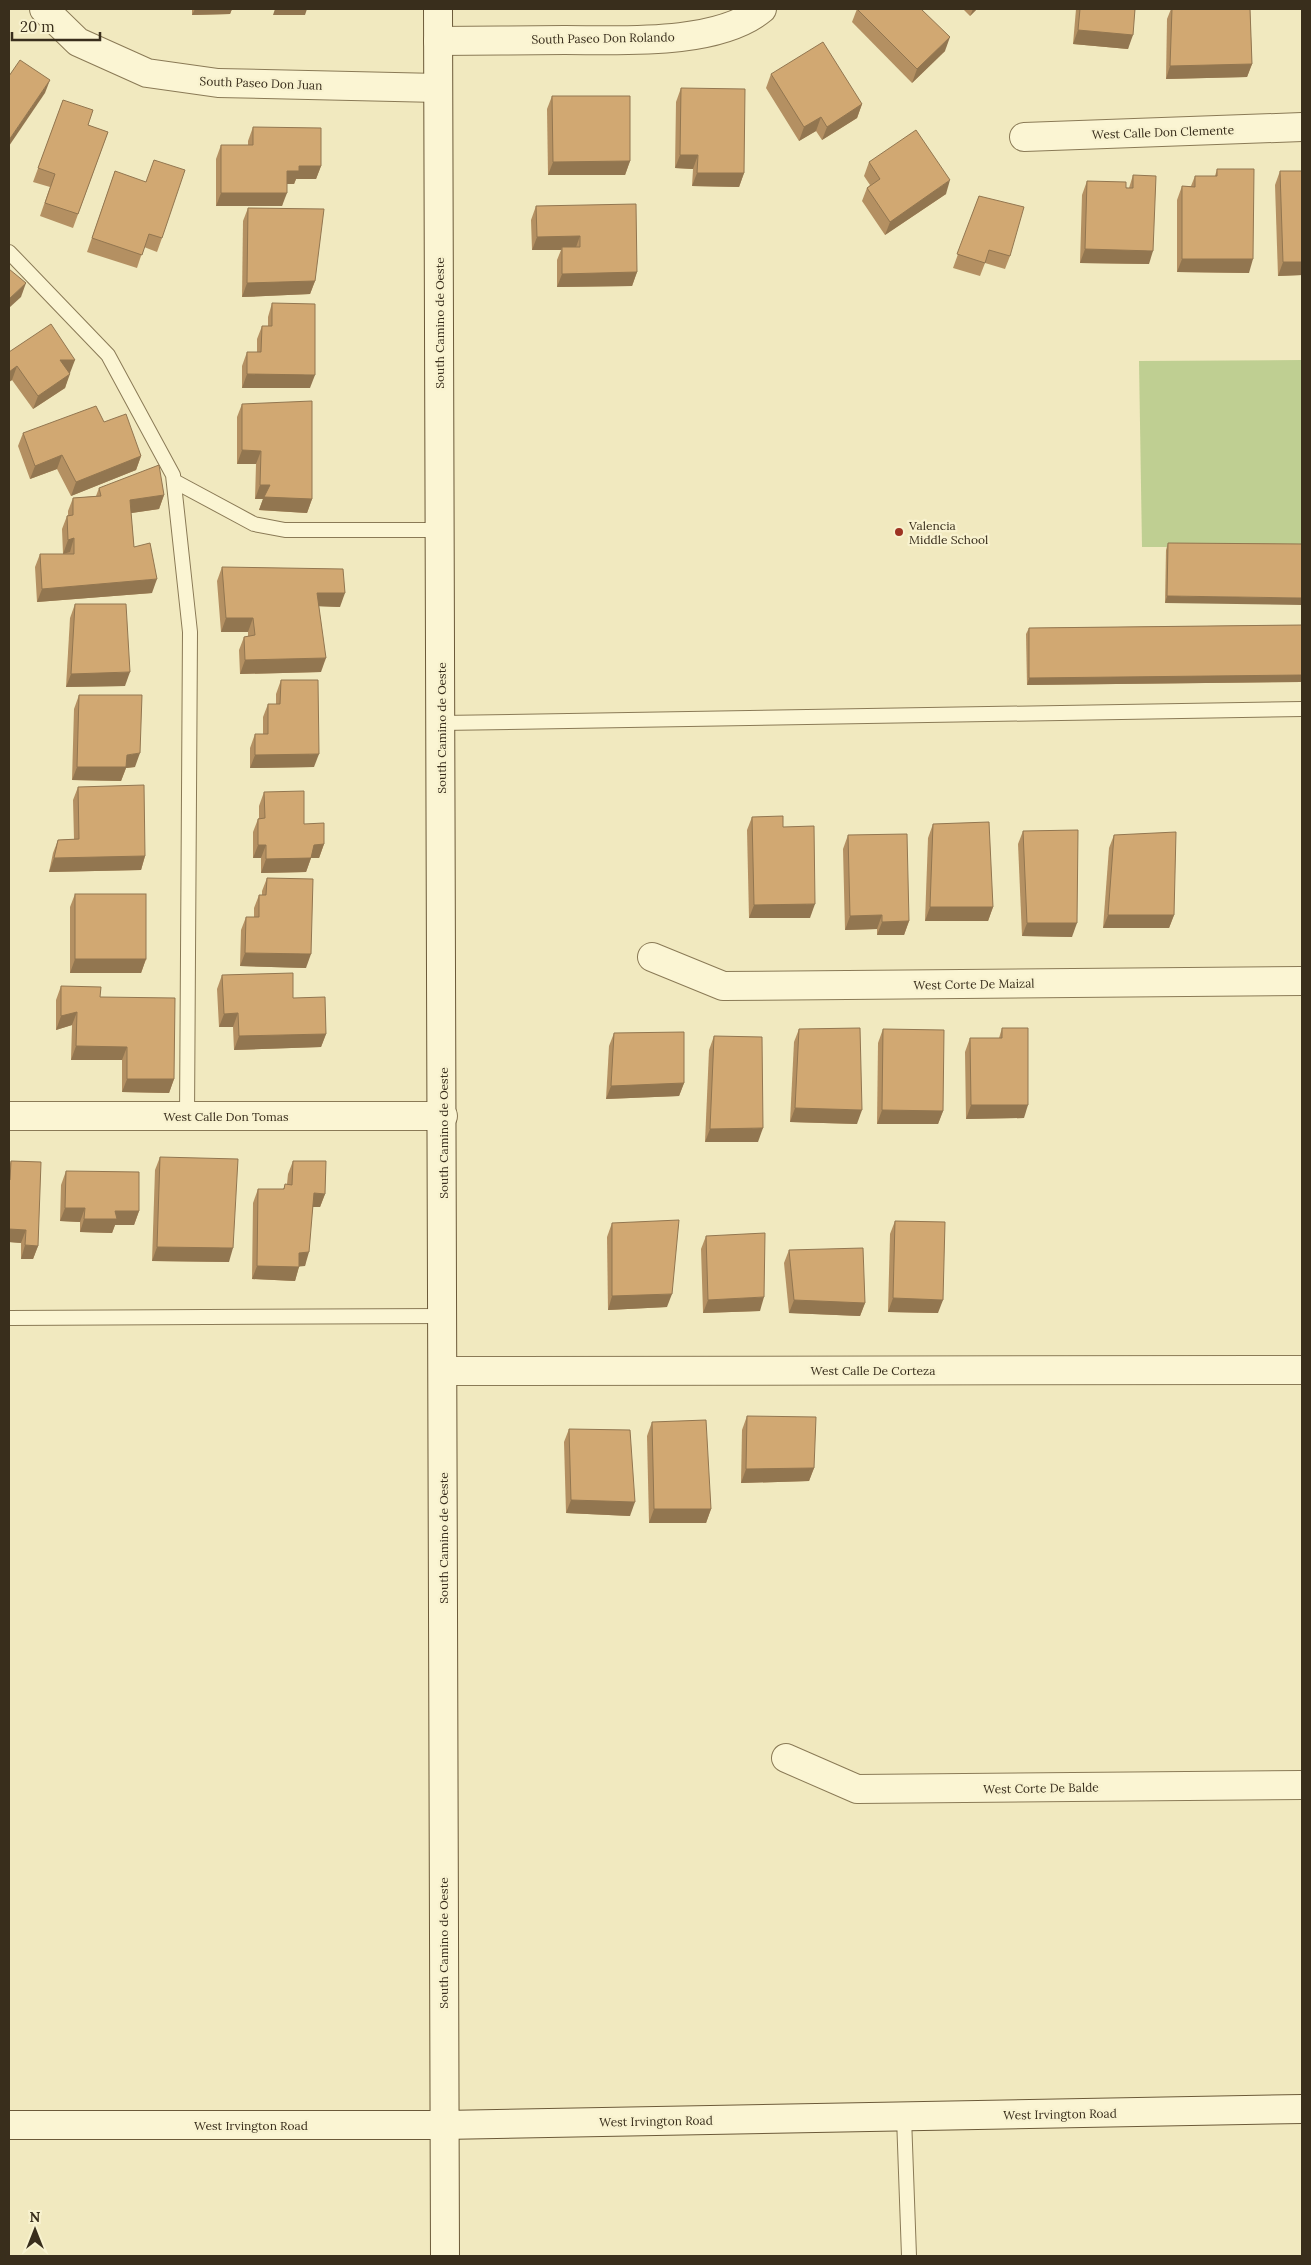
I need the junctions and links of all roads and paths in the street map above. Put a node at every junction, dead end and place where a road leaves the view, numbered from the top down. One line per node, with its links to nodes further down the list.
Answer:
1 (44, 9): 5 (street, South Paseo Don Juan)
2 (438, 9): 4 (street, South Camino de Oeste)
3 (762, 9): 4 (street, South Paseo Don Rolando)
4 (438, 41): 5 (street, South Camino de Oeste)
5 (438, 88): 10 (street, South Camino de Oeste)
6 (1302, 127): 7 (street, West Calle Don Clemente)
7 (1024, 137)
8 (9, 252): 9 (lane)
9 (174, 481): 10 (lane); 17 (lane)
10 (440, 530): 12 (street, South Camino de Oeste)
11 (1302, 709): 12 (lane)
12 (441, 723): 16 (street, South Camino de Oeste)
13 (652, 957): 14 (street, West Corte De Maizal)
14 (1302, 981)
15 (9, 1116): 17 (street, West Calle Don Tomas)
16 (443, 1116): 17 (street, West Calle Don Tomas); 18 (street, South Camino de Oeste)
17 (187, 1117)
18 (443, 1316): 19 (lane); 21 (street, South Camino de Oeste)
19 (9, 1318)
20 (1302, 1370): 21 (street, West Calle De Corteza)
21 (443, 1371): 27 (street, South Camino de Oeste)
22 (786, 1758): 23 (street, West Corte De Balde)
23 (1302, 1785)
24 (1302, 2109): 25 (street, West Irvington Road)
25 (904, 2117): 27 (street, West Irvington Road); 29 (lane)
26 (9, 2125): 27 (street, West Irvington Road)
27 (443, 2125): 28 (street, South Camino de Oeste)
28 (445, 2256)
29 (909, 2256)

